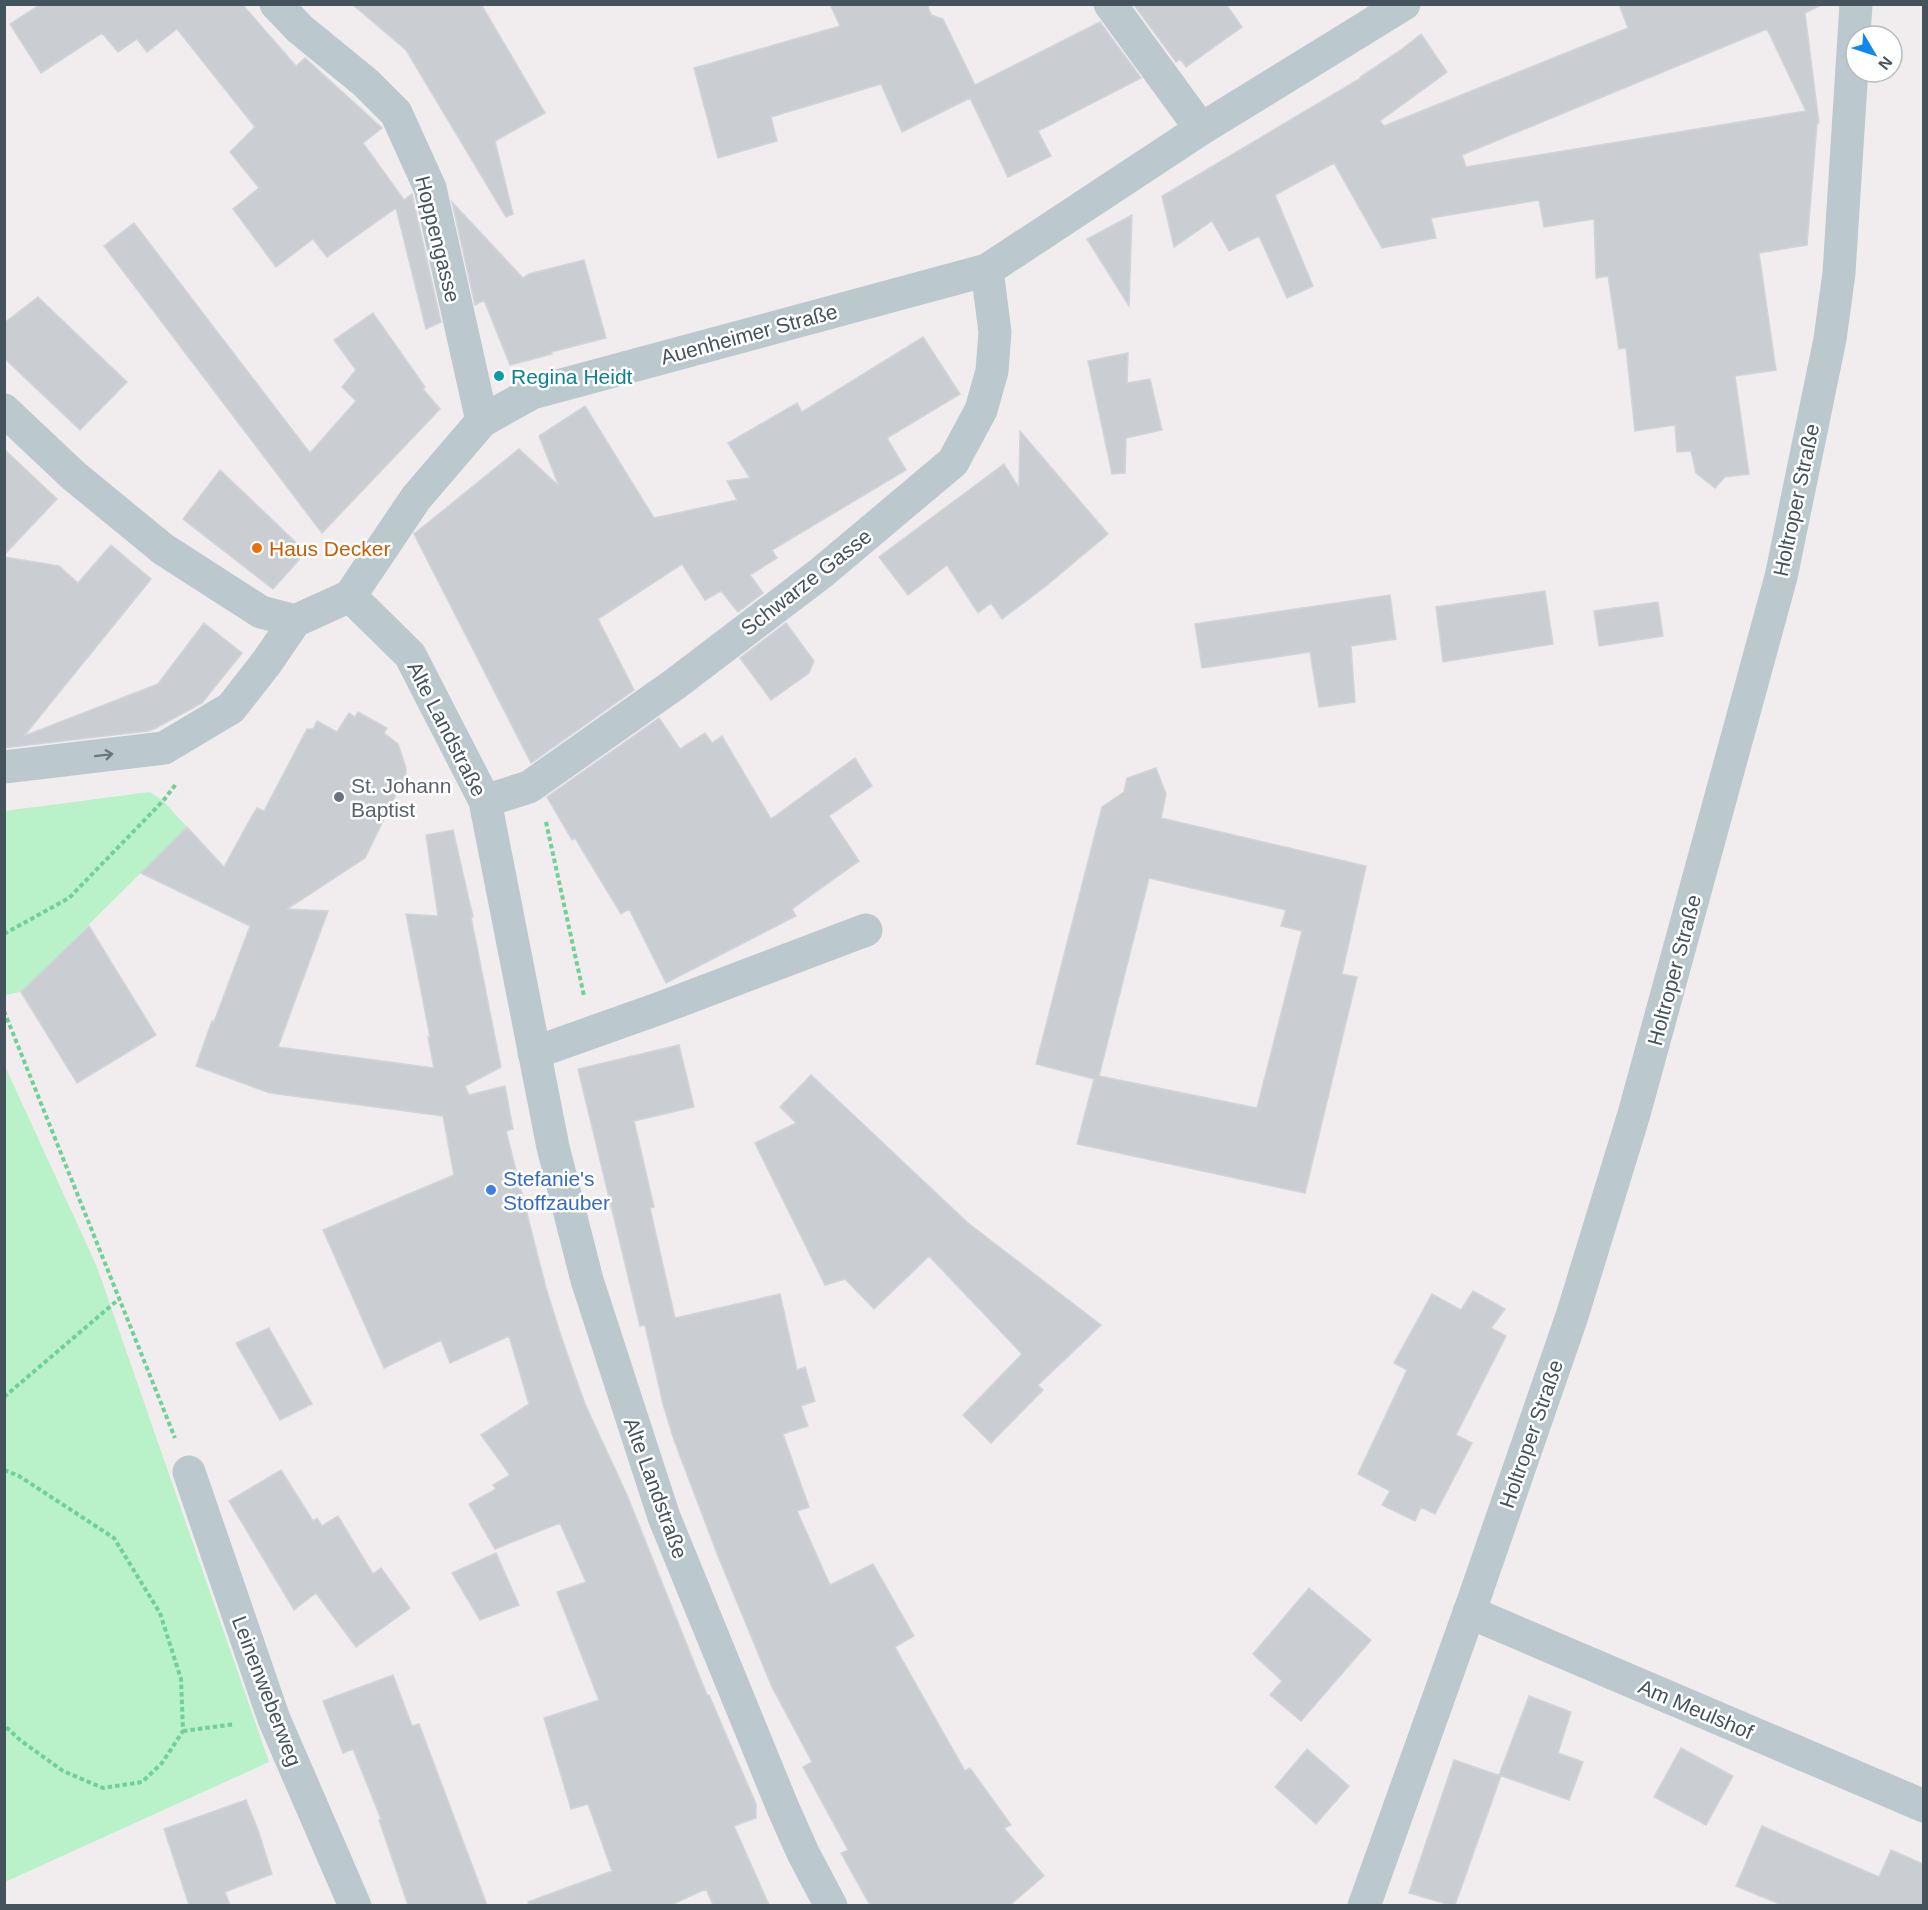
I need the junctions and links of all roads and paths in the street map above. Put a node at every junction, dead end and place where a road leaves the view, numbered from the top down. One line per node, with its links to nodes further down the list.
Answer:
1 (276, 4): 8 (street, Hoppengasse)
2 (1110, 4): 5 (street)
3 (1404, 4): 5 (street, Auenheimer Straße)
4 (1856, 4): 24 (street, Holtroper Straße)
5 (1201, 129): 6 (street, Auenheimer Straße)
6 (987, 270): 8 (street, Auenheimer Straße); 13 (street, Schwarze Gasse)
7 (4, 410): 10 (street)
8 (482, 421): 9 (street, Auenheimer Straße)
9 (350, 596): 10 (street); 13 (street, Alte Landstraße)
10 (295, 621): 11 (street, one-way to 10)
11 (4, 766)
12 (181, 778): 16 (path)
13 (485, 801): 19 (street, Alte Landstraße)
14 (544, 812): 18 (path)
15 (866, 930): 18 (street)
16 (4, 934)
17 (4, 1011): 20 (path)
18 (592, 1032): 19 (street)
19 (534, 1053): 29 (street, Alte Landstraße)
20 (119, 1299): 21 (path); 23 (path)
21 (4, 1397)
22 (4, 1470): 27 (path)
23 (189, 1472): 25 (street, Leinenweberweg)
24 (1469, 1612): 28 (street, Am Meulshof); 31 (street, Holtroper Straße)
25 (274, 1719): 27 (path); 30 (street, Leinenweberweg)
26 (4, 1725): 27 (path)
27 (183, 1731)
28 (1923, 1806)
29 (826, 1904)
30 (355, 1905)
31 (1364, 1905)

